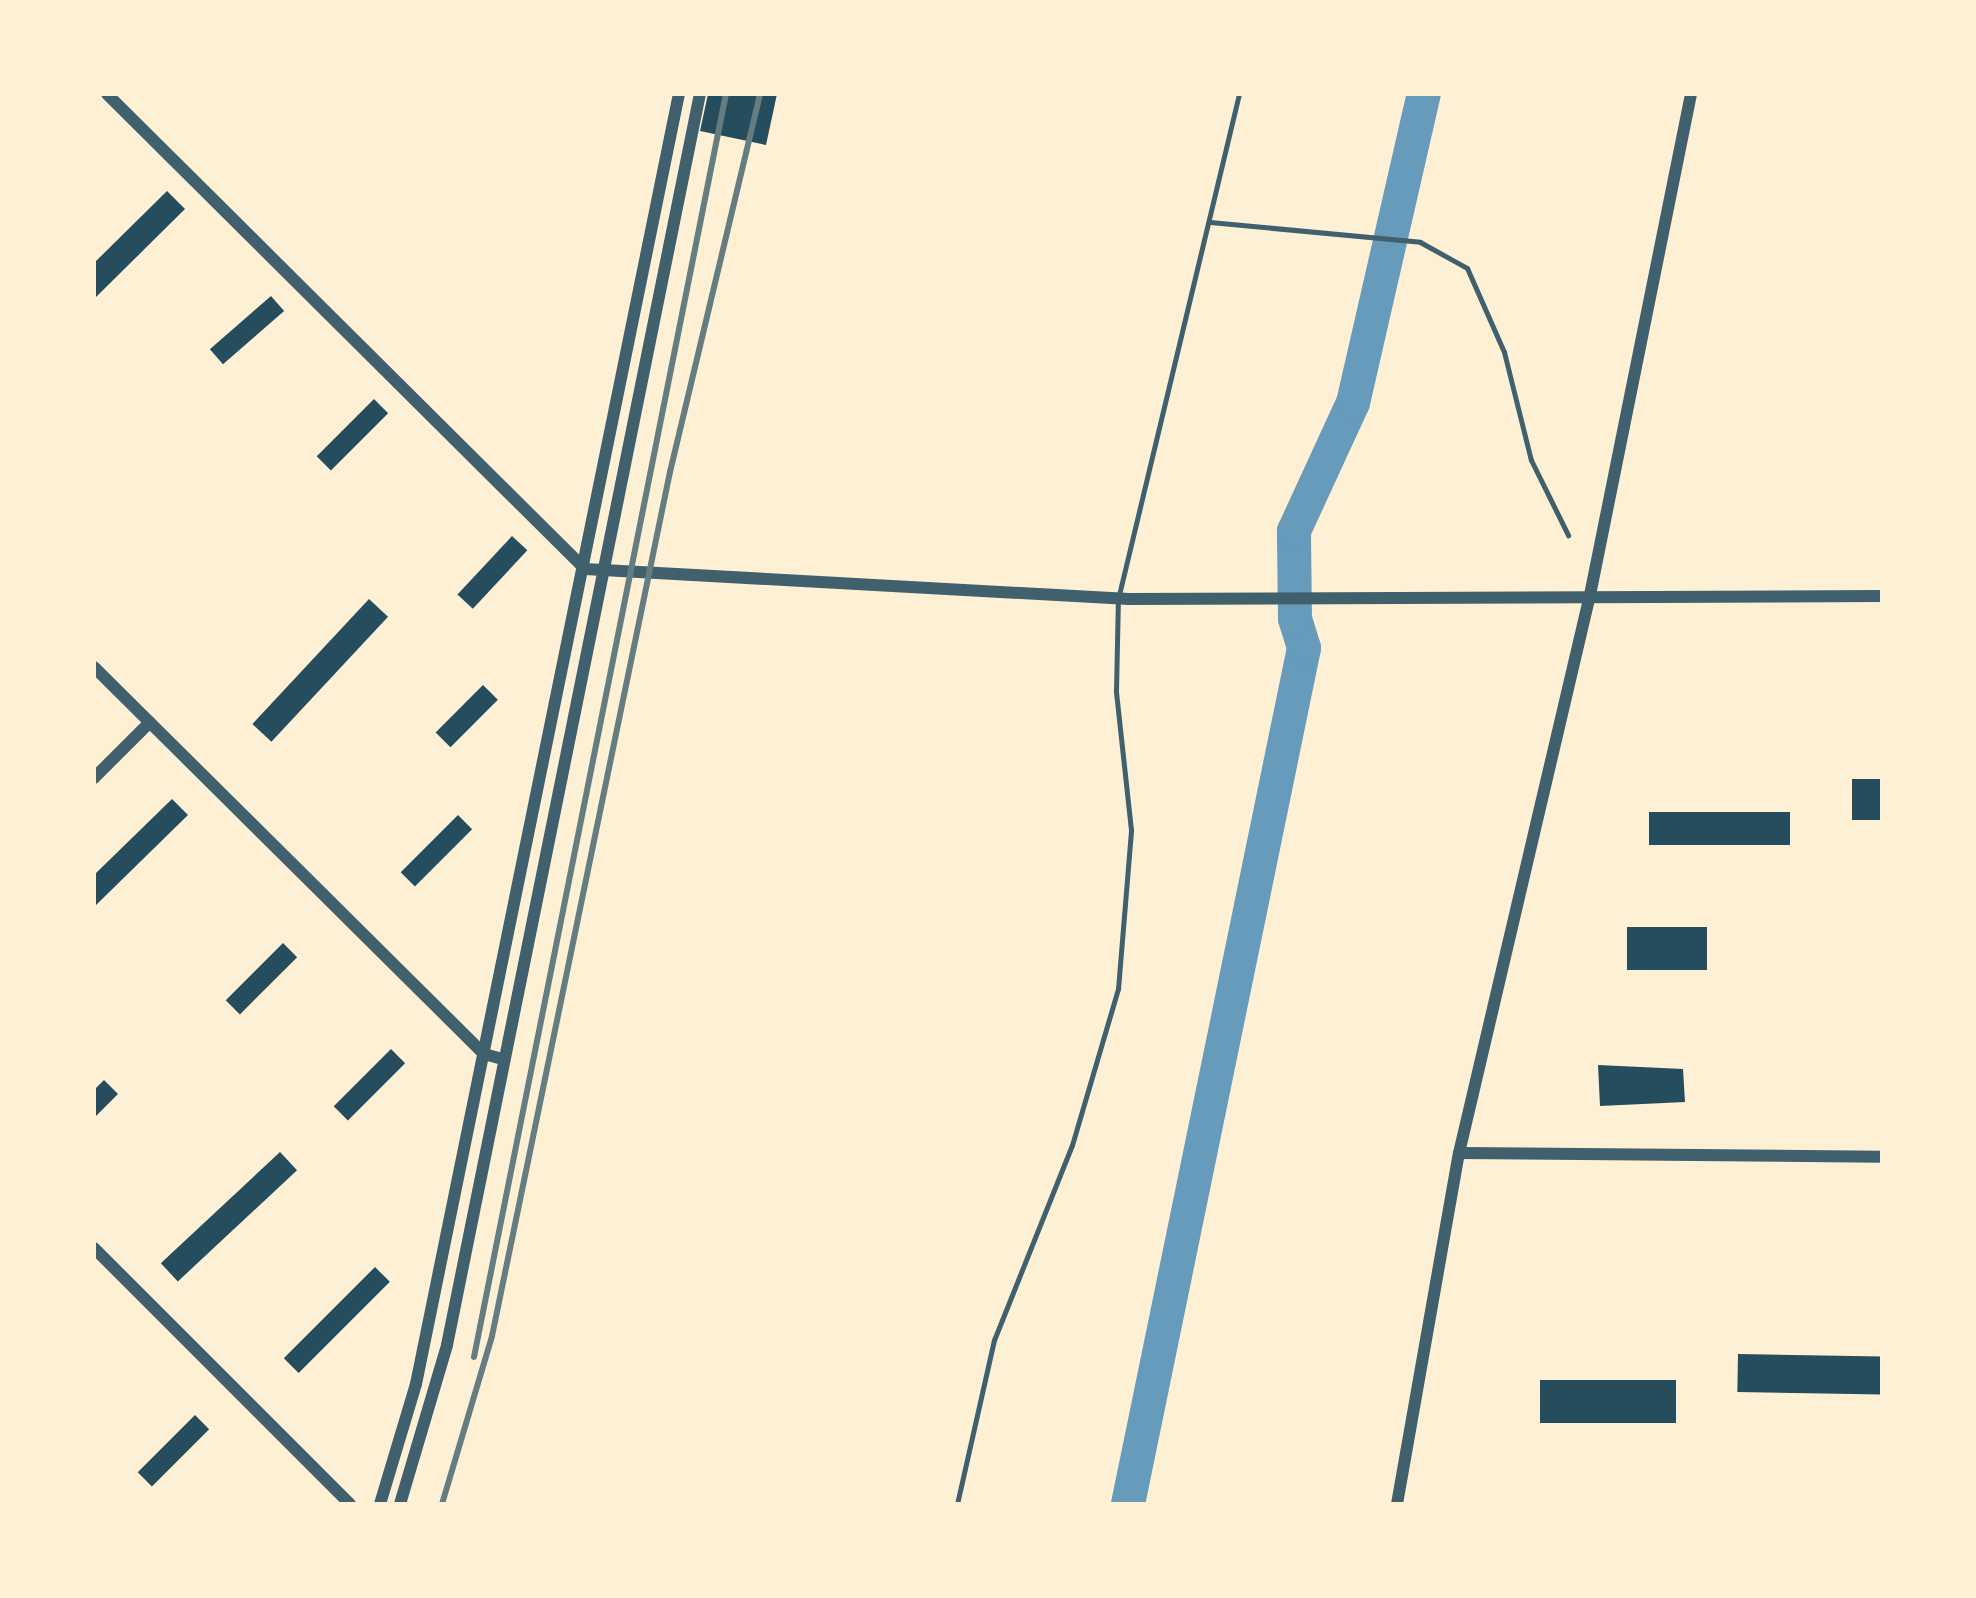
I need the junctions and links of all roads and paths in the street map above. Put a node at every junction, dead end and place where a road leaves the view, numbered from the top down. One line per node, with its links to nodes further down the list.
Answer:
1 (107, 94): 8 (street)
2 (679, 94): 8 (street)
3 (700, 94): 9 (street)
4 (1239, 94): 6 (lane)
5 (1691, 94): 10 (street)
6 (1210, 222): 7 (lane); 12 (lane)
7 (1568, 535)
8 (585, 569): 9 (street); 16 (street)
9 (603, 574): 12 (street); 17 (street)
10 (1590, 595): 11 (street); 12 (street); 18 (street)
11 (1882, 596)
12 (1124, 599): 24 (lane)
13 (94, 667): 14 (street)
14 (150, 722): 15 (street); 16 (street)
15 (94, 778)
16 (484, 1054): 17 (street); 22 (street)
17 (503, 1059): 23 (street)
18 (1459, 1153): 19 (street); 25 (street)
19 (1882, 1157)
20 (94, 1248): 21 (street)
21 (350, 1504)
22 (380, 1504)
23 (400, 1504)
24 (957, 1504)
25 (1397, 1504)

